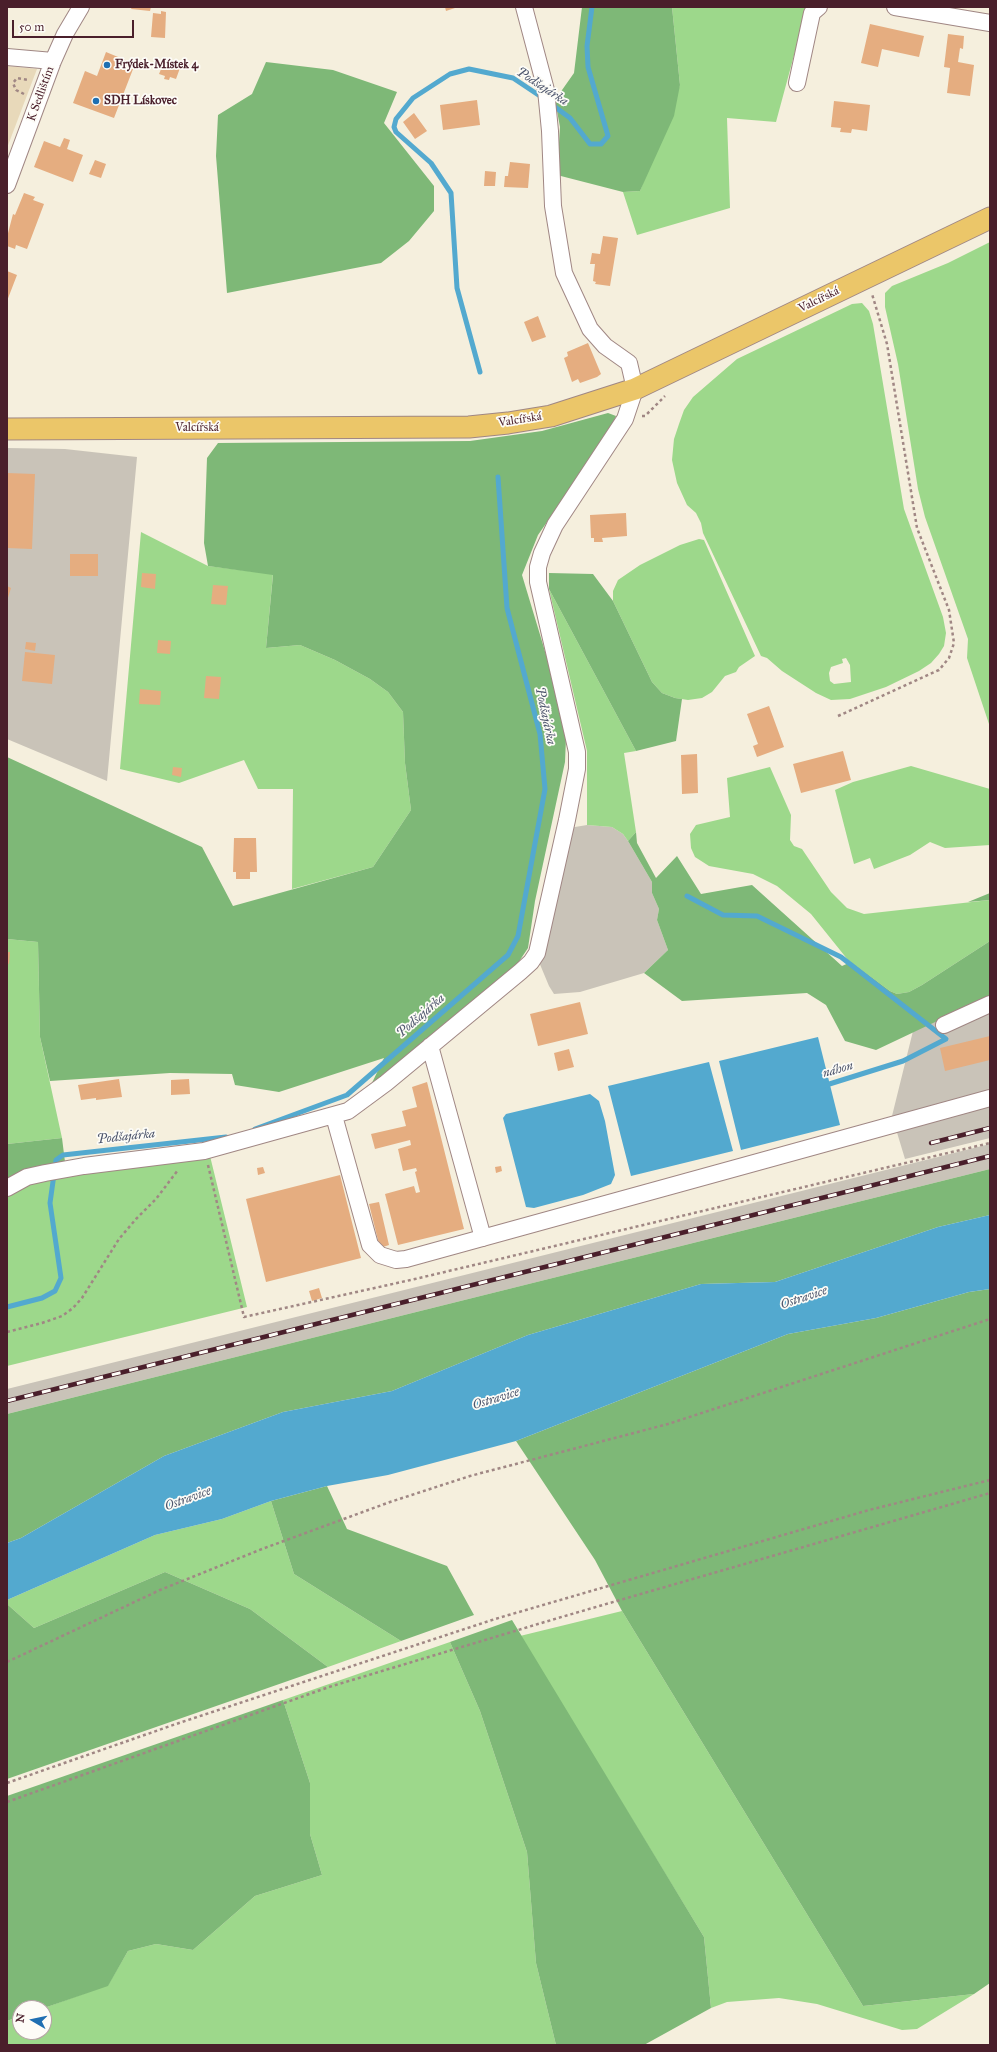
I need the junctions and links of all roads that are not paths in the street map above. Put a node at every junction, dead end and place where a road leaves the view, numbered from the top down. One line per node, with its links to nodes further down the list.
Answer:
1 (81, 7): 7 (street, K Sedlištím)
2 (524, 7): 11 (street)
3 (819, 7): 8 (street)
4 (895, 7): 5 (street)
5 (990, 24)
6 (7, 57): 7 (street)
7 (53, 61): 9 (street, K Sedlištím)
8 (797, 83)
9 (7, 185)
10 (990, 218): 11 (main road, Valcířská)
11 (635, 389): 12 (main road, Valcířská); 15 (street)
12 (7, 430)
13 (990, 1004): 14 (street)
14 (944, 1025)
15 (430, 1046): 17 (street); 19 (street)
16 (990, 1098): 19 (street)
17 (334, 1116): 18 (street); 19 (street)
18 (7, 1188)
19 (482, 1238)

